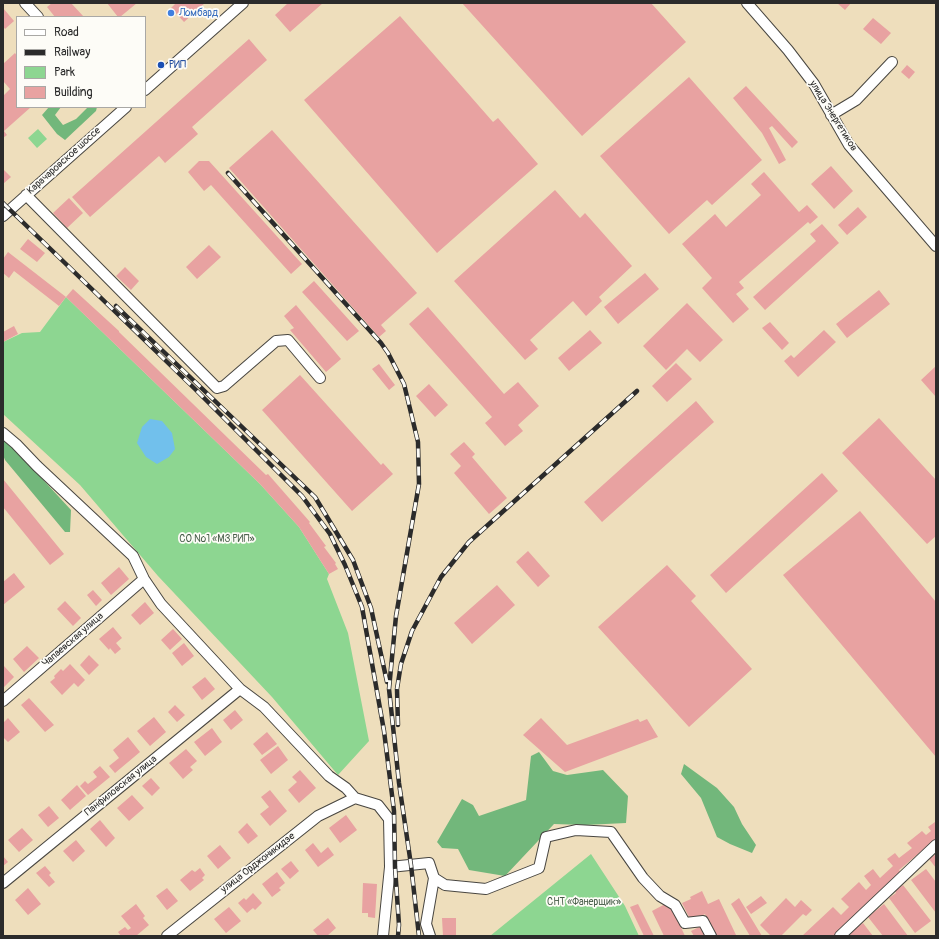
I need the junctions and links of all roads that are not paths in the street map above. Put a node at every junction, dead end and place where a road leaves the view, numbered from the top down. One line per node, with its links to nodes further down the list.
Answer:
1 (25, 3): 4 (street)
2 (243, 3): 6 (street)
3 (747, 3): 8 (street, улица Энергетиков)
4 (37, 16)
5 (892, 62): 8 (street)
6 (146, 89)
7 (122, 108): 9 (street, Карачаровское шоссе)
8 (831, 115): 11 (street, улица Энергетиков)
9 (26, 195): 10 (street, Карачаровское шоссе); 12 (street)
10 (3, 216)
11 (936, 246)
12 (320, 378)
13 (3, 433): 14 (street)
14 (144, 579): 15 (street); 16 (street, Чапаевская улица)
15 (240, 689): 17 (street); 21 (street, Панфиловская улица)
16 (3, 701)
17 (355, 798): 19 (street); 22 (street, улица Орджоникидзе)
18 (936, 845): 26 (street)
19 (390, 868): 20 (street); 23 (street)
20 (434, 878): 24 (street); 25 (street)
21 (3, 883)
22 (167, 936)
23 (383, 936)
24 (430, 936)
25 (711, 936)
26 (840, 936)

